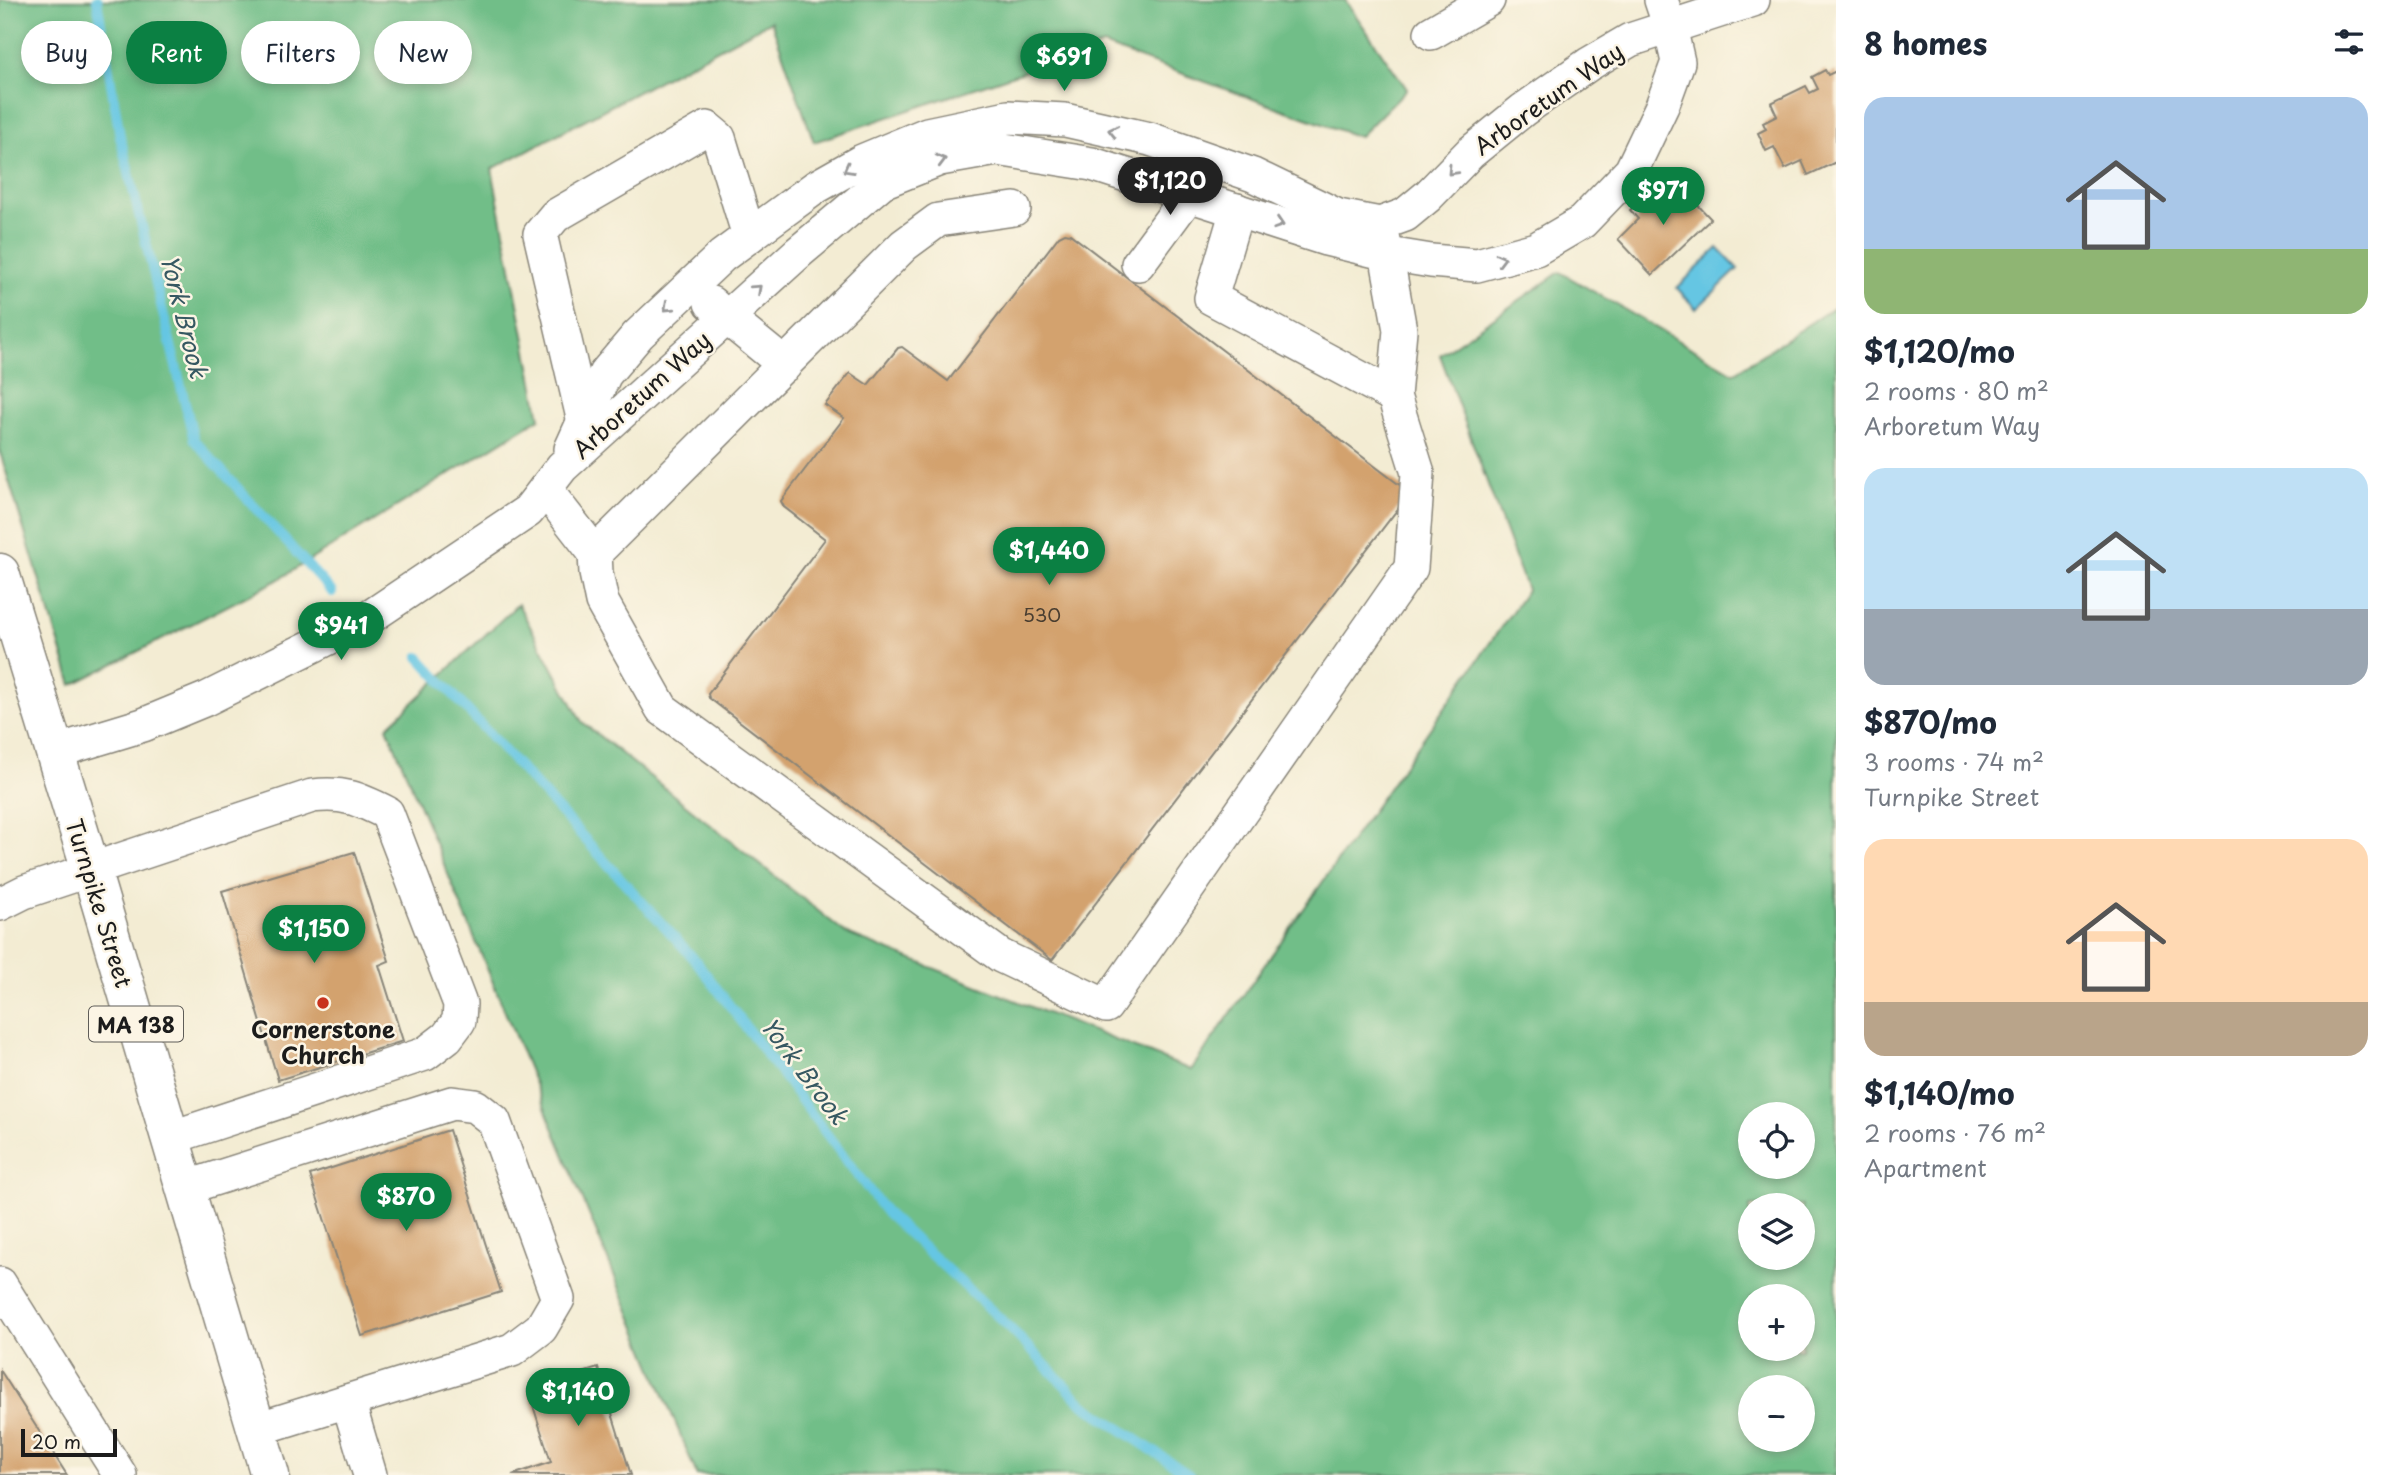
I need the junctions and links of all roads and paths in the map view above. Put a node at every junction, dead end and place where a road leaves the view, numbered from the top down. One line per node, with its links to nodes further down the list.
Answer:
1 (1488, 0): 4 (street)
2 (1743, 2): 3 (street, Arboretum Way)
3 (1665, 13): 10 (street, Arboretum Way, one-way to 10); 10 (street, Arboretum Way, one-way to 3)
4 (1431, 33)
5 (1202, 158): 6 (street); 9 (street, Arboretum Way, one-way to 9); 10 (street, Arboretum Way)
6 (1189, 195): 8 (street, Arboretum Way); 11 (street); 13 (street, Arboretum Way, one-way to 6)
7 (1014, 209): 14 (street)
8 (1237, 210): 10 (street, Arboretum Way, one-way to 10); 15 (street)
9 (749, 236): 12 (street, Arboretum Way); 16 (street)
10 (1384, 239): 15 (street)
11 (1138, 264)
12 (692, 284): 13 (street); 16 (street, Arboretum Way, one-way to 16)
13 (726, 317): 14 (street); 17 (street, Arboretum Way)
14 (785, 365): 18 (street)
15 (1394, 396): 18 (street)
16 (584, 422): 17 (street, Arboretum Way)
17 (553, 478): 18 (street); 21 (street)
18 (595, 553)
19 (0, 573): 20 (main road, Turnpike Street / MA 138)
20 (10, 640): 21 (main road, Turnpike Street / MA 138)
21 (54, 752): 22 (main road, Turnpike Street / MA 138)
22 (91, 870): 23 (street); 24 (main road, Turnpike Street / MA 138); 24 (street)
23 (0, 904)
24 (170, 1138): 25 (main road, Turnpike Street / MA 138)
25 (185, 1188): 27 (street); 28 (main road, Turnpike Street / MA 138)
26 (0, 1284): 29 (street)
27 (348, 1401): 28 (street); 31 (street)
28 (257, 1429): 30 (main road, Turnpike Street / MA 138)
29 (120, 1475)
30 (270, 1475)
31 (370, 1475)

